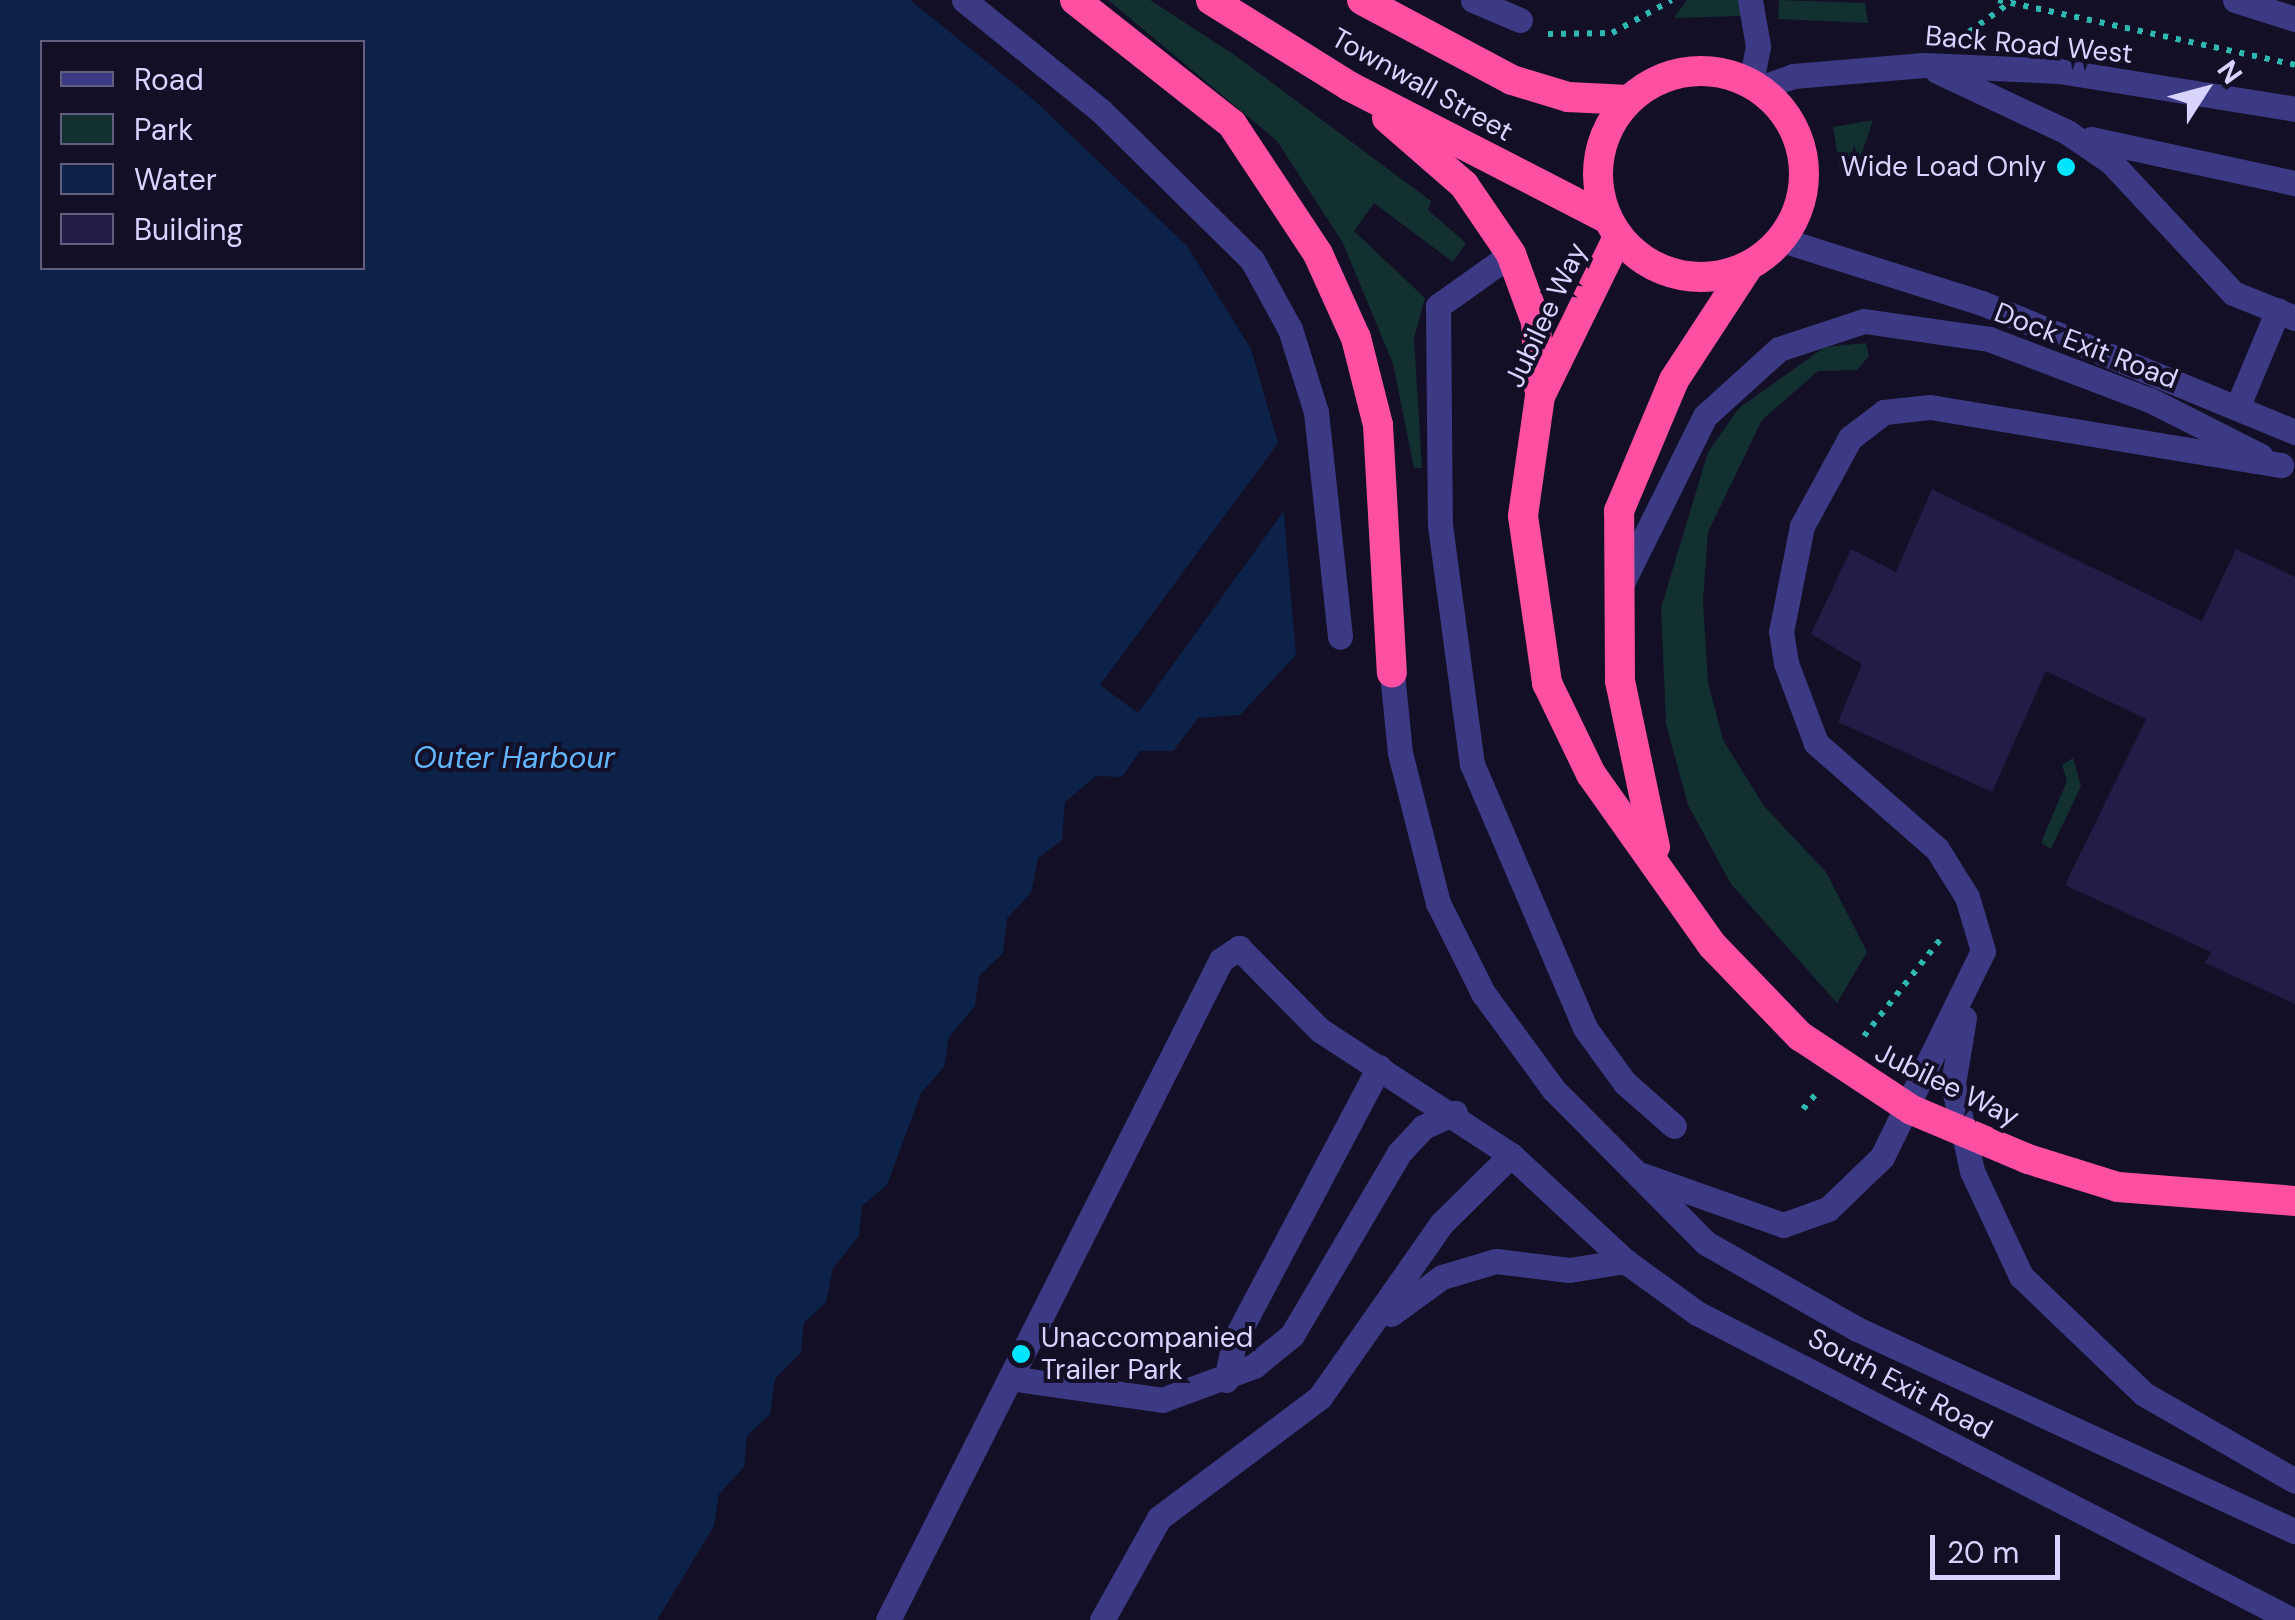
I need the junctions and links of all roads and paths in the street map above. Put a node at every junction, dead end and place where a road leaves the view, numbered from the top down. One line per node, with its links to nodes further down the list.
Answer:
1 (964, 0): 31 (street)
2 (1075, 0): 32 (highway)
3 (1211, 0): 15 (highway, Townwall Street)
4 (1362, 0): 10 (highway, Townwall Street)
5 (1473, 0): 12 (street)
6 (1672, 0): 12 (path)
7 (1750, 0): 16 (street)
8 (1998, 0): 14 (path)
9 (2235, 0): 11 (street)
10 (1393, 8): 17 (highway, Townwall Street)
11 (2295, 19)
12 (1520, 20)
13 (1924, 65): 16 (street, Back Road West); 18 (street, Back Road West); 19 (street)
14 (2295, 65)
15 (1349, 86): 21 (highway, Townwall Street); 23 (highway)
16 (1755, 86): 17 (highway); 22 (highway)
17 (1629, 100): 21 (highway)
18 (2295, 109)
19 (2067, 132): 20 (street); 25 (street)
20 (2295, 183)
21 (1612, 227): 24 (highway); 26 (highway, Jubilee Way)
22 (1782, 240): 24 (highway); 27 (street, Dock Exit Road)
23 (1511, 254): 26 (highway); 41 (street)
24 (1748, 267): 30 (highway, Jubilee Way)
25 (2286, 314): 27 (street)
26 (1540, 396): 33 (highway, Jubilee Way)
27 (2236, 408): 28 (street, Dock Exit Road)
28 (2295, 432)
29 (2288, 469): 30 (street, Dock Exit Road); 34 (street)
30 (1620, 587): 33 (highway, Jubilee Way)
31 (1340, 637)
32 (1392, 673): 43 (street)
33 (1660, 864): 44 (highway, Jubilee Way, bridge)
34 (1967, 896): 35 (street); 36 (path)
35 (1968, 993): 43 (street); 49 (street)
36 (1853, 1050)
37 (1379, 1067): 40 (street, South Exit Road); 47 (street, South Exit Road); 48 (street)
38 (1828, 1080): 39 (path)
39 (1803, 1110)
40 (1454, 1113): 42 (street, South Exit Road); 48 (street)
41 (1674, 1126)
42 (1511, 1155): 45 (street, South Exit Road); 46 (street)
43 (1642, 1175): 50 (street)
44 (2295, 1201)
45 (1625, 1260): 46 (street); 53 (street, South Exit Road)
46 (1376, 1326): 52 (street)
47 (1010, 1378): 48 (street); 51 (street)
48 (1226, 1380)
49 (2295, 1481)
50 (2295, 1532)
51 (888, 1620)
52 (1102, 1620)
53 (2292, 1620)

